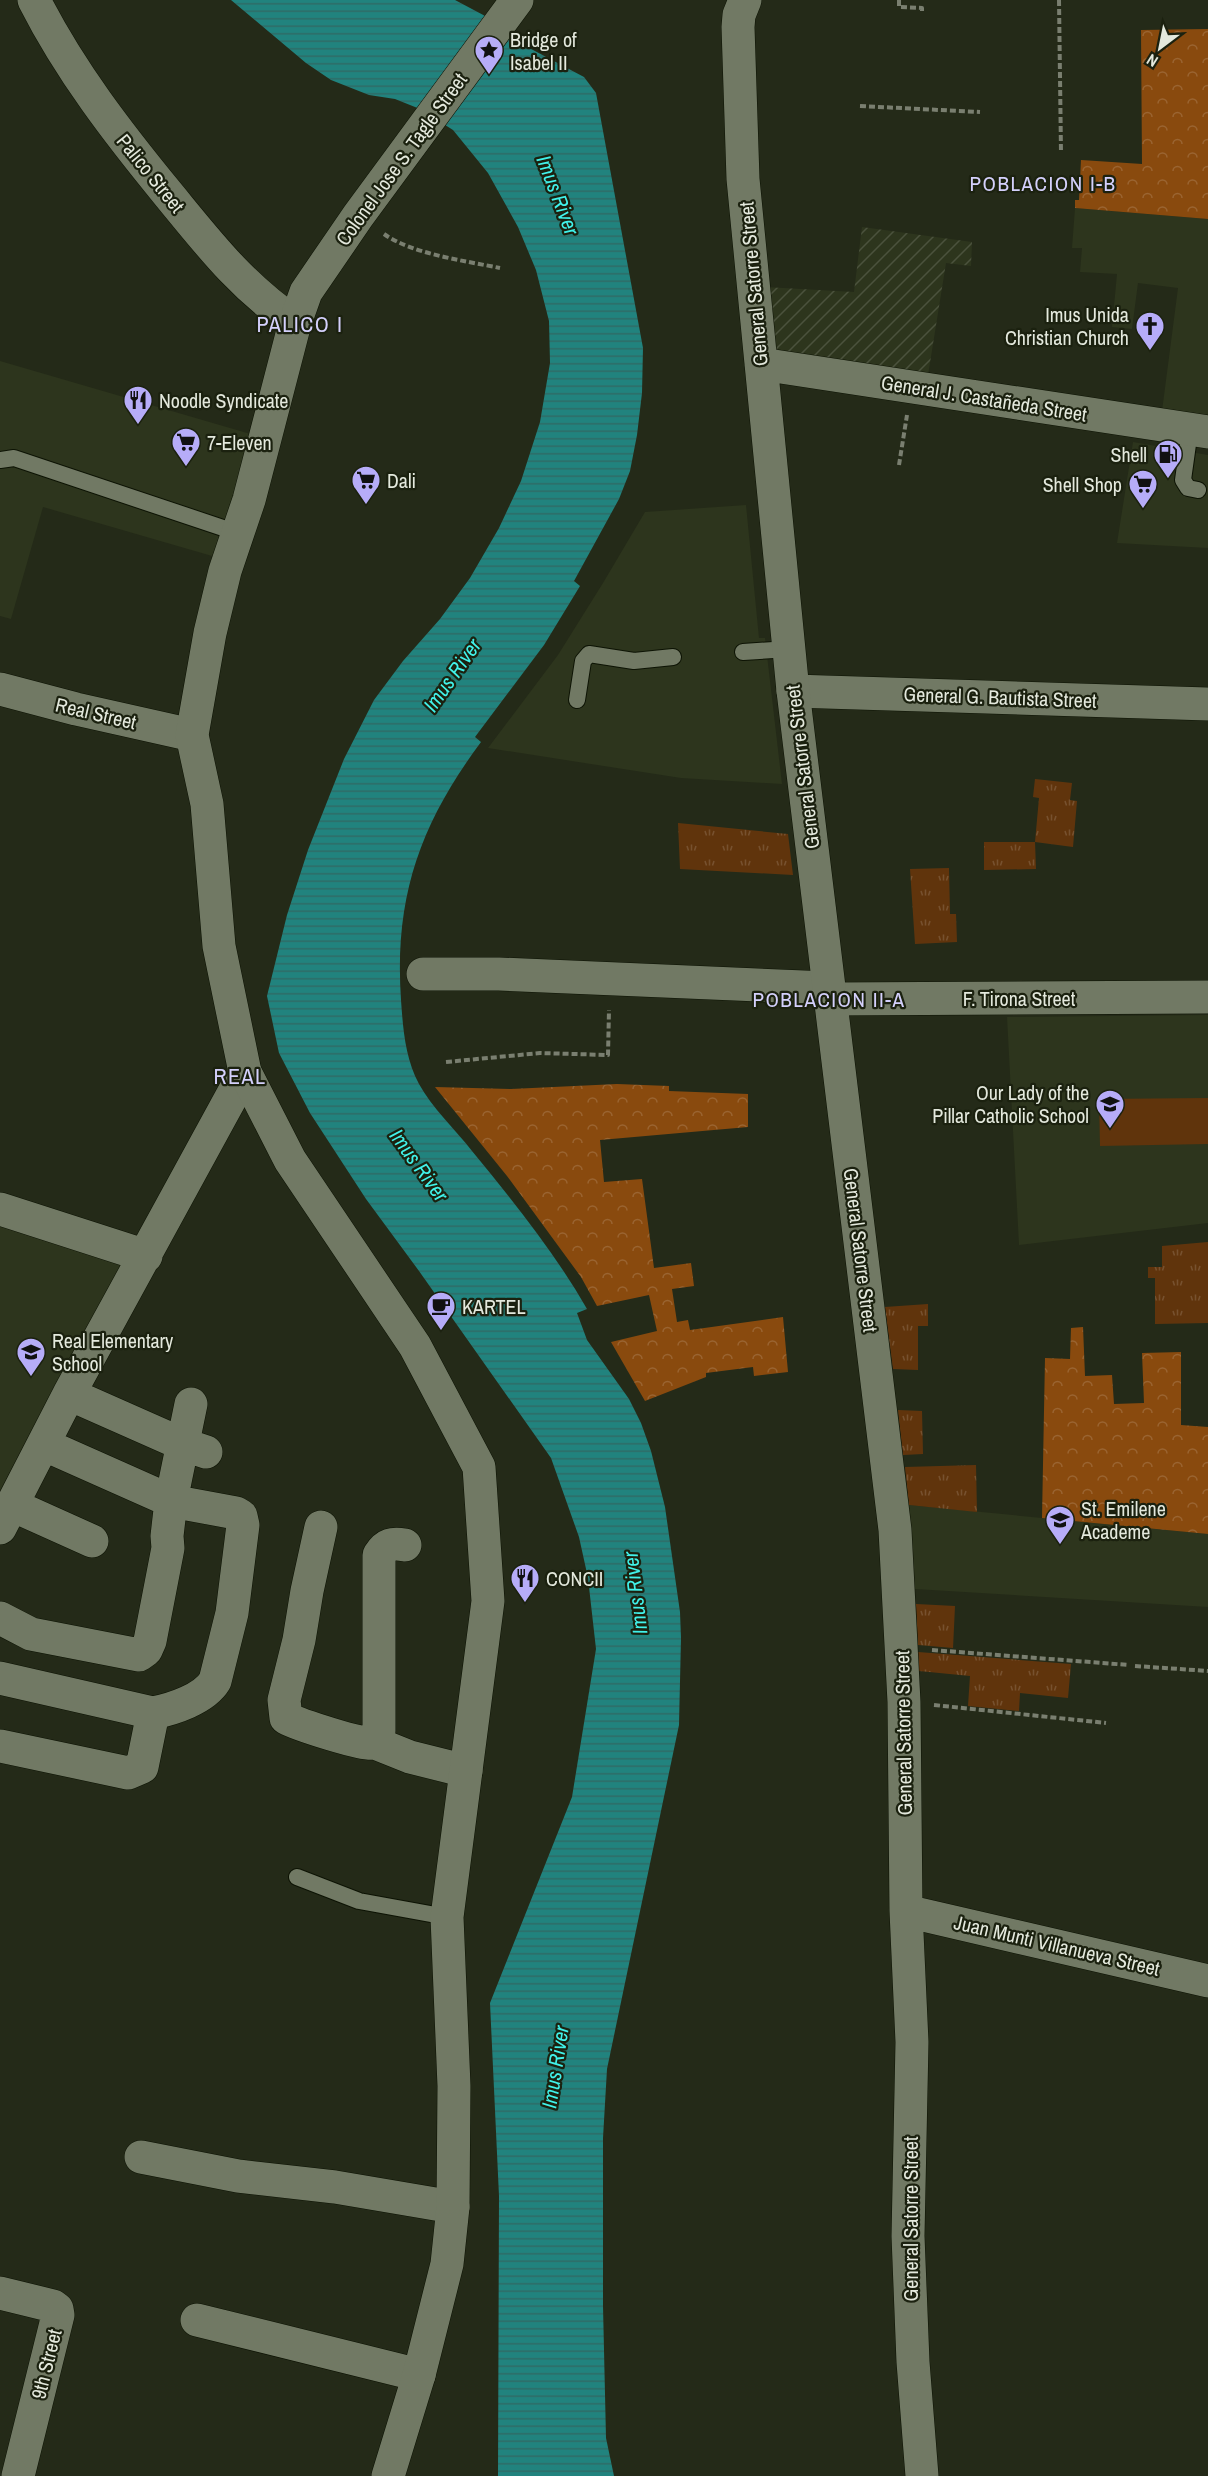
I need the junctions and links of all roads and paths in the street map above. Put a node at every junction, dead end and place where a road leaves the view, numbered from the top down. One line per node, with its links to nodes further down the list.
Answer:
1 (34, 0): 12 (street, Palico Street)
2 (517, 0): 10 (street, Colonel Jose S. Tagle Street)
3 (899, 0): 6 (path)
4 (1059, 0): 9 (path)
5 (735, 9): 13 (street, General Satorre Street)
6 (922, 11)
7 (860, 106): 8 (path)
8 (980, 112)
9 (1061, 153)
10 (358, 216): 11 (path); 12 (street, Colonel Jose S. Tagle Street)
11 (500, 268)
12 (295, 323): 19 (street, Colonel Jose S. Tagle Street)
13 (761, 364): 14 (street, General J. Castañeda Street); 20 (street, General Satorre Street)
14 (911, 387): 15 (street, General J. Castañeda Street); 17 (path)
15 (1199, 431): 18 (lane)
16 (0, 460): 19 (lane)
17 (899, 465)
18 (1198, 490)
19 (238, 533): 27 (street, Colonel Jose S. Tagle Street)
20 (789, 649): 21 (lane); 24 (street, General Satorre Street)
21 (743, 652)
22 (674, 657): 25 (lane)
23 (0, 689): 27 (street, Real Street)
24 (793, 691): 26 (street, General G. Bautista Street); 30 (street, General Satorre Street)
25 (577, 700)
26 (1208, 704)
27 (192, 735): 33 (street)
28 (423, 974): 29 (street, F. Tirona Street)
29 (610, 979): 30 (street, F. Tirona Street); 32 (path)
30 (828, 993): 31 (street, F. Tirona Street); 46 (street, General Satorre Street)
31 (1208, 997)
32 (446, 1062)
33 (245, 1072): 35 (street); 56 (street)
34 (0, 1209): 35 (street)
35 (146, 1256): 36 (street)
36 (69, 1394): 38 (street); 39 (street)
37 (191, 1404): 39 (street)
38 (45, 1445): 40 (street); 41 (street)
39 (194, 1448): 40 (street)
40 (171, 1501): 45 (street); 52 (street)
41 (6, 1516): 43 (street)
42 (321, 1527): 54 (street)
43 (92, 1541)
44 (405, 1545): 54 (street)
45 (0, 1618)
46 (902, 1648): 47 (path); 51 (street, General Satorre Street)
47 (1129, 1665)
48 (1135, 1666): 49 (path)
49 (1208, 1671)
50 (0, 1678): 52 (street)
51 (904, 1702): 53 (path); 58 (street, General Satorre Street)
52 (153, 1713): 55 (street)
53 (1106, 1723)
54 (375, 1743): 56 (street)
55 (0, 1746)
56 (466, 1771): 59 (street)
57 (297, 1877): 59 (lane)
58 (906, 1911): 60 (street, Juan Munti Villanueva Street); 68 (street, General Satorre Street)
59 (447, 1917): 62 (street)
60 (1208, 1981)
61 (141, 2157): 62 (street)
62 (453, 2208): 65 (street)
63 (0, 2293): 66 (street, 9th Street)
64 (197, 2320): 65 (street)
65 (419, 2375): 67 (street)
66 (18, 2476)
67 (388, 2476)
68 (922, 2476)

